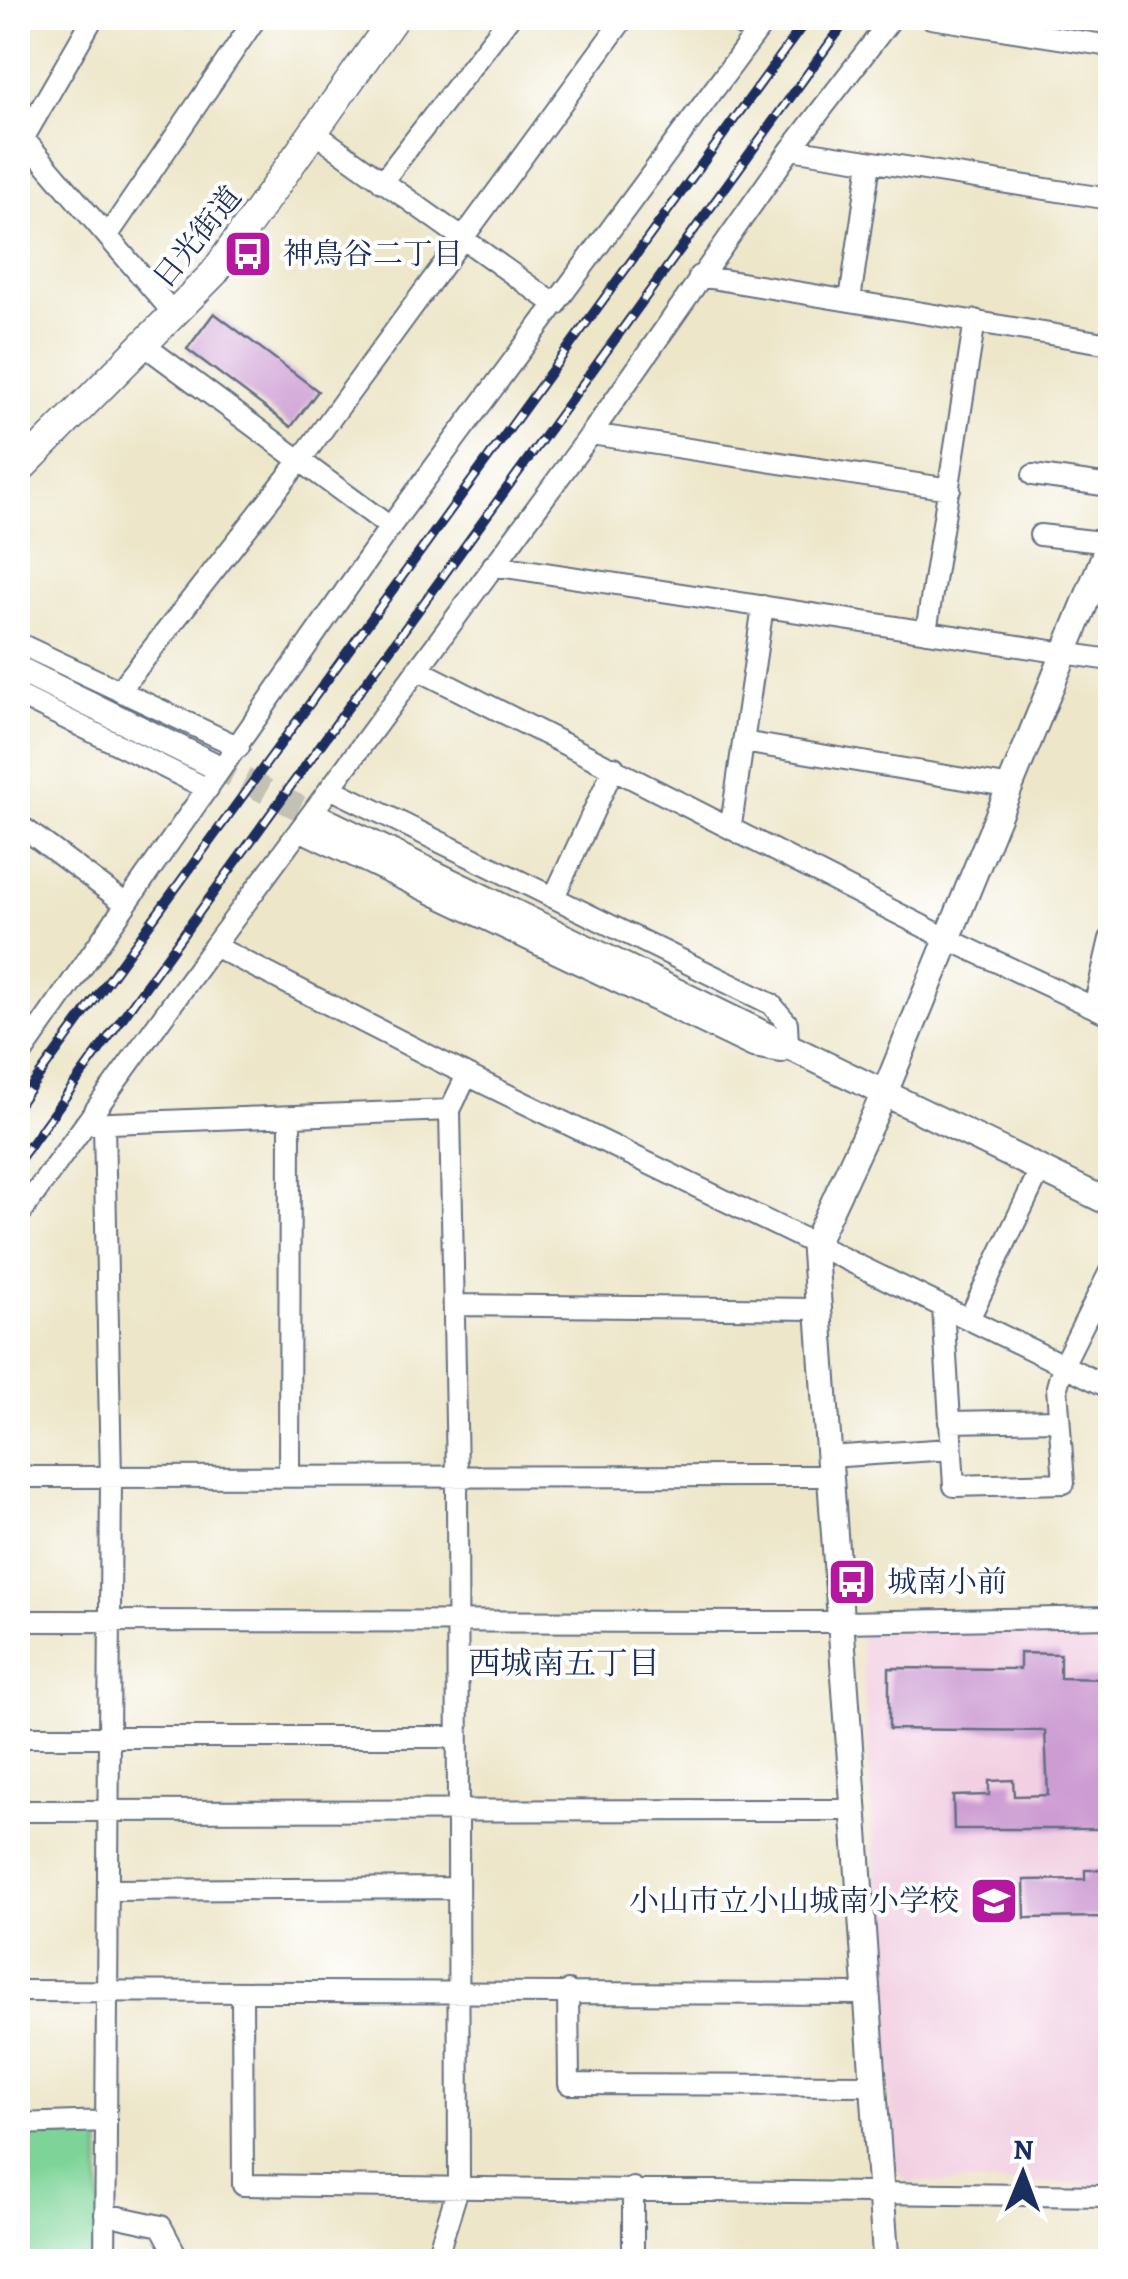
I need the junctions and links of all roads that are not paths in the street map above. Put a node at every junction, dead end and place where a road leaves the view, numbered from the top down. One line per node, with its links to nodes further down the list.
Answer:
1 (94, 18): 12 (street)
2 (256, 18): 17 (street)
3 (394, 18): 11 (main road, 日光街道)
4 (509, 18): 15 (street)
5 (624, 18): 18 (street)
6 (731, 18): 9 (street)
7 (892, 18): 13 (street)
8 (930, 18): 10 (street)
9 (761, 26): 21 (street)
10 (1110, 46)
11 (315, 134): 15 (street); 22 (main road, 日光街道)
12 (20, 139): 17 (street)
13 (791, 149): 14 (street); 19 (street)
14 (870, 162): 16 (street); 20 (street)
15 (382, 182): 18 (street)
16 (1110, 199)
17 (108, 236): 22 (street)
18 (464, 240): 21 (street); 27 (street)
19 (699, 276): 20 (street); 26 (street)
20 (850, 300): 23 (street)
21 (556, 305): 32 (street)
22 (175, 315): 25 (main road, 日光街道)
23 (976, 320): 24 (street); 31 (street)
24 (1110, 344)
25 (144, 345): 27 (street); 28 (main road, 日光街道)
26 (591, 434): 31 (street); 35 (street)
27 (299, 462): 32 (street); 43 (street)
28 (18, 471)
29 (1034, 475): 30 (street)
30 (1110, 486)
31 (950, 489): 37 (street)
32 (390, 527): 46 (street)
33 (1040, 535): 34 (street)
34 (1110, 542): 39 (street)
35 (493, 565): 36 (street); 41 (street)
36 (762, 606): 37 (street); 45 (street)
37 (926, 632): 39 (street)
38 (18, 644): 43 (street)
39 (1065, 653): 40 (street); 49 (street)
40 (1110, 660)
41 (417, 669): 47 (street); 50 (street)
42 (18, 670): 48 (street)
43 (120, 690): 46 (street)
44 (18, 695): 48 (street)
45 (744, 742): 49 (street); 53 (street)
46 (239, 748): 48 (street)
47 (614, 767): 53 (street); 54 (street)
48 (210, 777): 55 (street)
49 (1012, 787): 56 (street)
50 (332, 788): 52 (street); 54 (street)
51 (18, 824): 55 (street)
52 (312, 825): 58 (street); 60 (street)
53 (730, 825): 56 (street)
54 (554, 897): 60 (street)
55 (126, 904): 61 (street)
56 (948, 939): 59 (street); 63 (street)
57 (1110, 939): 59 (street)
58 (214, 946): 62 (street); 66 (street)
59 (1102, 1011)
60 (788, 1045): 63 (street)
61 (18, 1059)
62 (467, 1075): 64 (street); 70 (street)
63 (884, 1092): 67 (street); 70 (street)
64 (450, 1110): 65 (street); 72 (street)
65 (290, 1119): 66 (street); 82 (street)
66 (94, 1123): 69 (street); 85 (street)
67 (1040, 1170): 68 (street); 75 (street)
68 (1110, 1204)
69 (18, 1218)
70 (814, 1244): 73 (street); 74 (street)
71 (1110, 1272): 76 (street)
72 (456, 1305): 74 (street); 83 (street)
73 (943, 1307): 75 (street); 79 (street)
74 (816, 1309): 81 (street)
75 (969, 1319): 76 (street)
76 (1063, 1365): 77 (street); 78 (street)
77 (1110, 1388)
78 (1059, 1420): 79 (street); 80 (street)
79 (949, 1422): 80 (street)
80 (950, 1449): 81 (street)
81 (829, 1466): 83 (street); 89 (street)
82 (289, 1476): 83 (street); 85 (street)
83 (457, 1476): 90 (street)
84 (18, 1477): 85 (street)
85 (111, 1479): 87 (street)
86 (1110, 1618): 89 (street)
87 (109, 1621): 88 (street); 90 (street); 91 (street)
88 (18, 1622)
89 (841, 1622): 90 (street); 95 (street)
90 (456, 1624): 93 (street)
91 (109, 1736): 92 (street); 93 (street); 96 (street)
92 (18, 1737)
93 (455, 1737): 97 (street)
94 (18, 1810): 96 (street)
95 (853, 1810): 97 (street); 105 (street)
96 (109, 1811): 97 (street); 99 (street)
97 (455, 1811): 98 (street)
98 (455, 1888): 99 (street); 104 (street)
99 (108, 1890): 100 (street)
100 (106, 1990): 101 (street); 103 (street); 107 (street)
101 (18, 1991)
102 (568, 1991): 104 (street); 105 (street); 106 (street)
103 (242, 1992): 104 (street); 109 (street)
104 (456, 1992): 109 (street)
105 (867, 1994): 106 (street)
106 (874, 2085): 111 (street)
107 (106, 2121): 108 (street); 113 (street)
108 (18, 2124)
109 (459, 2184): 110 (street); 116 (street)
110 (633, 2188): 111 (street); 117 (street)
111 (882, 2193): 112 (street); 118 (street)
112 (1110, 2196)
113 (106, 2214): 114 (street); 115 (street)
114 (105, 2262)
115 (180, 2262)
116 (435, 2262)
117 (633, 2262)
118 (886, 2262)

